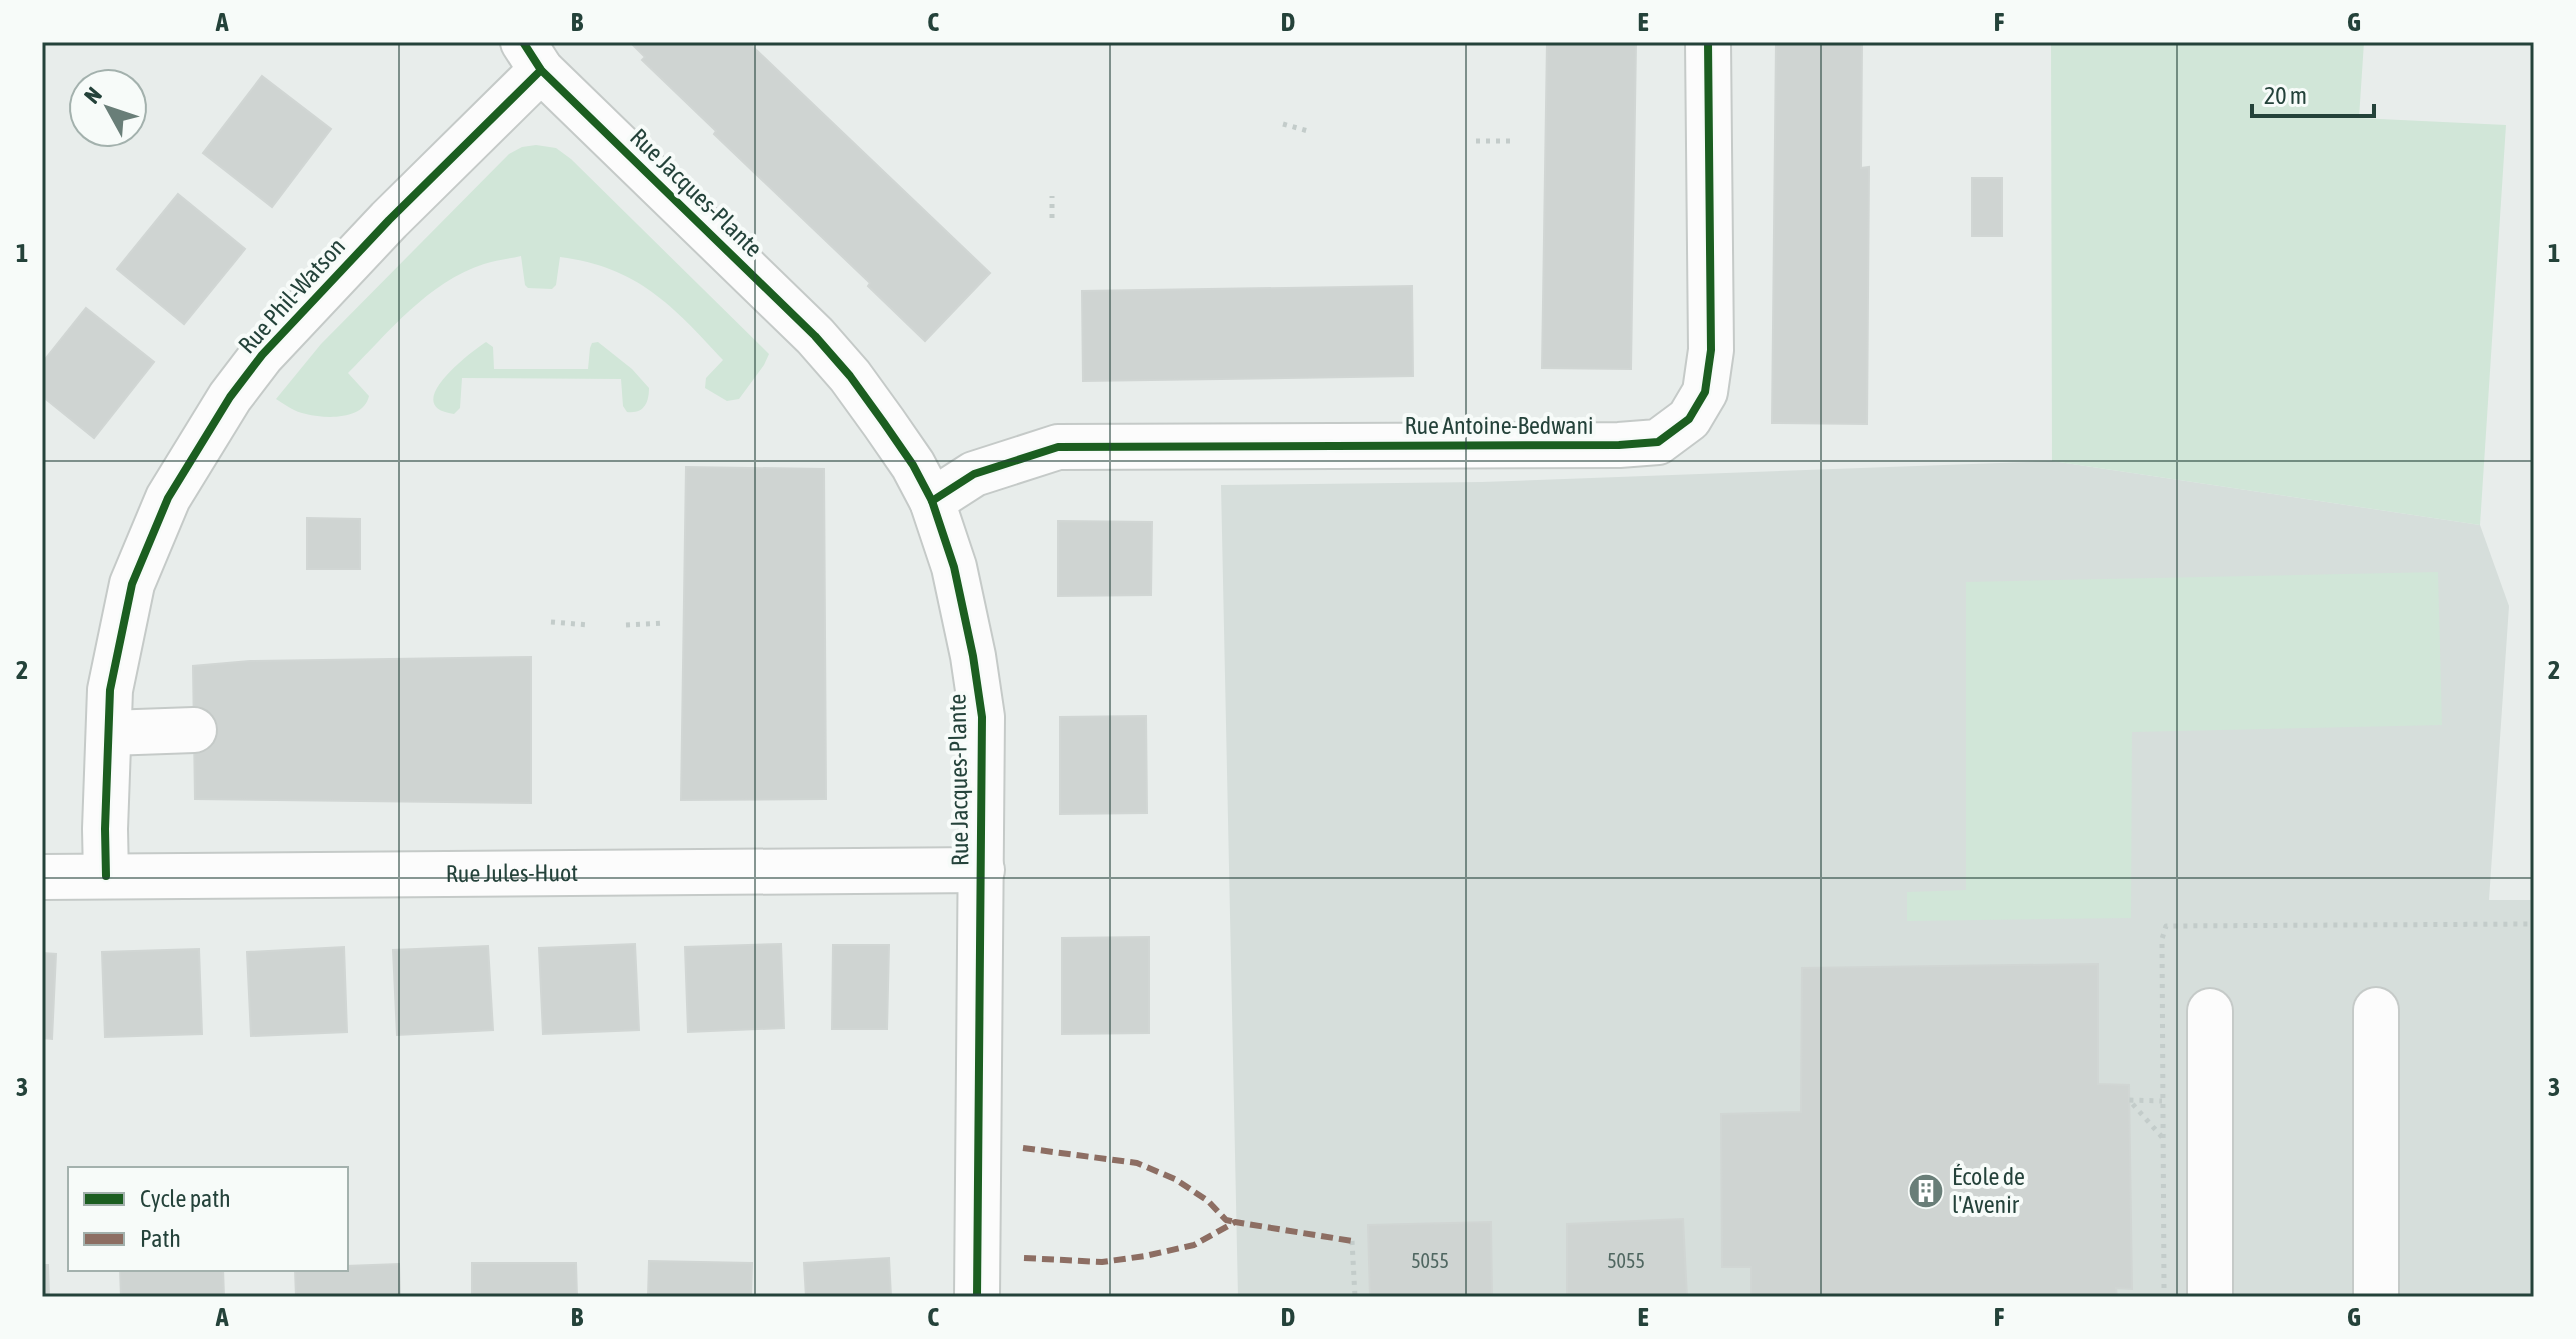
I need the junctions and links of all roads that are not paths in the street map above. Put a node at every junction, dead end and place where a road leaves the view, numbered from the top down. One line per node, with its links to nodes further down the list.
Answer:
1 (1708, 42): 3 (street, Rue Antoine-Bedwani)
2 (532, 56): 3 (street, Rue Jacques-Plante); 5 (street, Rue Phil-Watson)
3 (932, 501): 6 (street, Rue Jacques-Plante)
4 (194, 730): 5 (street)
5 (109, 733): 7 (street, Rue Phil-Watson)
6 (982, 870): 7 (street, Rue Jules-Huot); 11 (street, Rue Jacques-Plante)
7 (106, 876): 8 (street, Rue Jules-Huot)
8 (42, 877)
9 (2376, 1010): 13 (street)
10 (2210, 1011): 12 (street)
11 (977, 1297)
12 (2210, 1297)
13 (2376, 1297)

